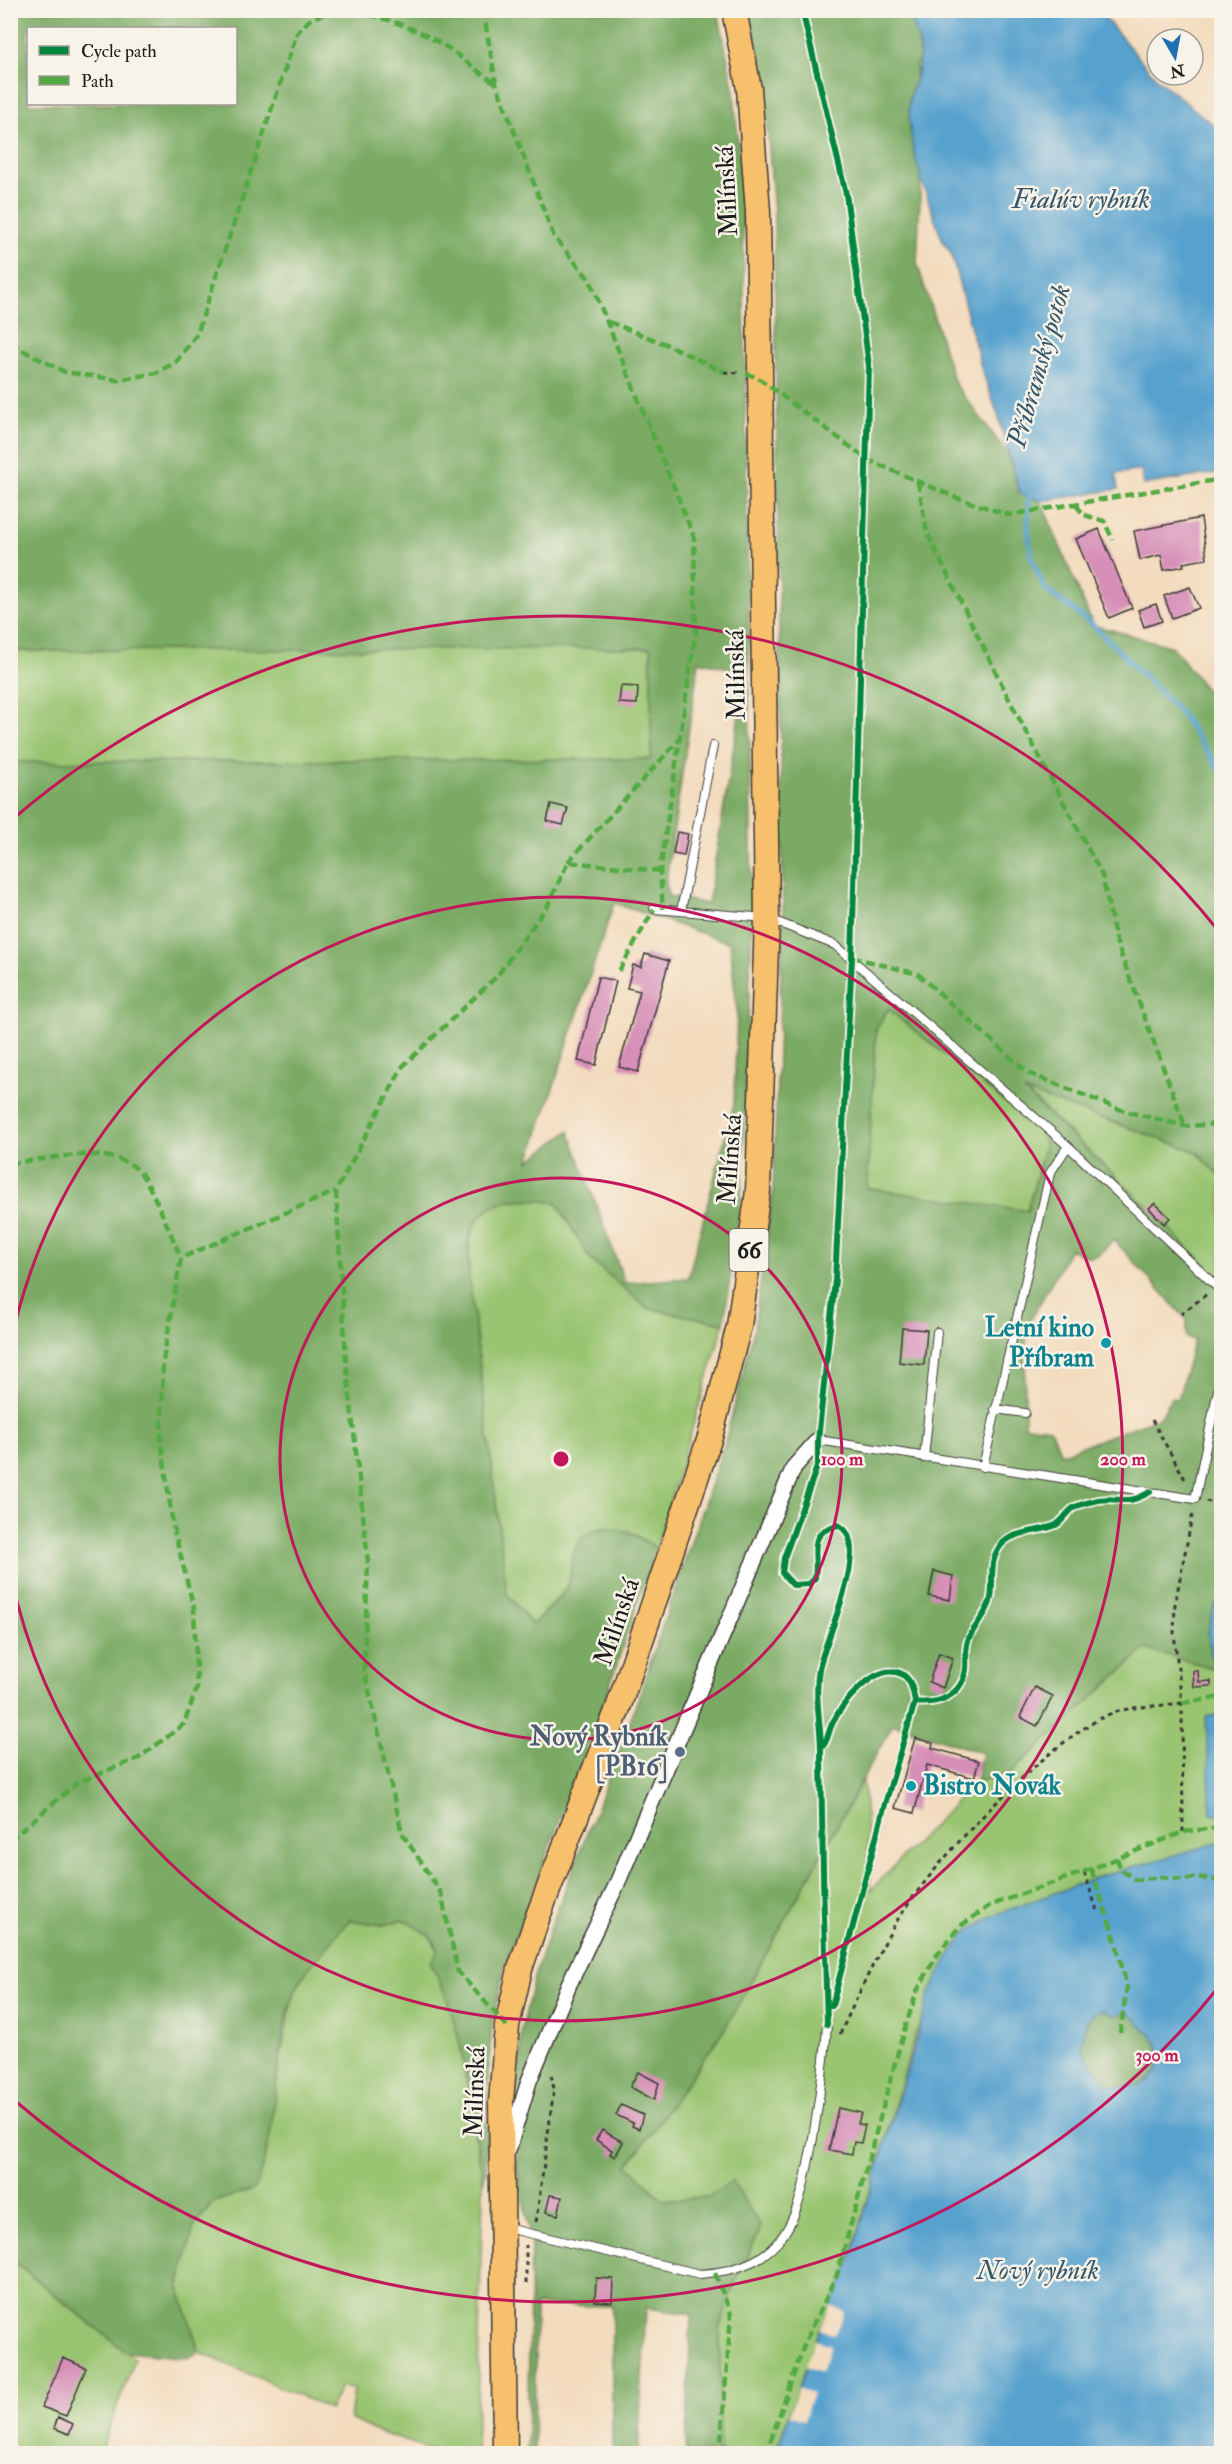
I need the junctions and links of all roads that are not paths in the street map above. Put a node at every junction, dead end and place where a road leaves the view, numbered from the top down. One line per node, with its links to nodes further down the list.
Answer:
1 (734, 10): 5 (main road, Milínská / 66)
2 (713, 746): 4 (lane)
3 (654, 909): 4 (lane)
4 (681, 911): 5 (lane)
5 (767, 918): 6 (lane); 16 (main road, Milínská / 66)
6 (1068, 1146): 7 (lane); 10 (lane)
7 (1221, 1296)
8 (938, 1332): 13 (lane)
9 (1221, 1371): 14 (lane)
10 (995, 1409): 11 (lane); 14 (lane)
11 (1025, 1413)
12 (818, 1440): 13 (lane); 16 (street)
13 (924, 1458): 14 (lane)
14 (983, 1467)
15 (827, 2024): 17 (lane)
16 (502, 2170): 17 (main road, Milínská / 66)
17 (502, 2227): 18 (main road, Milínská / 66)
18 (505, 2454)

